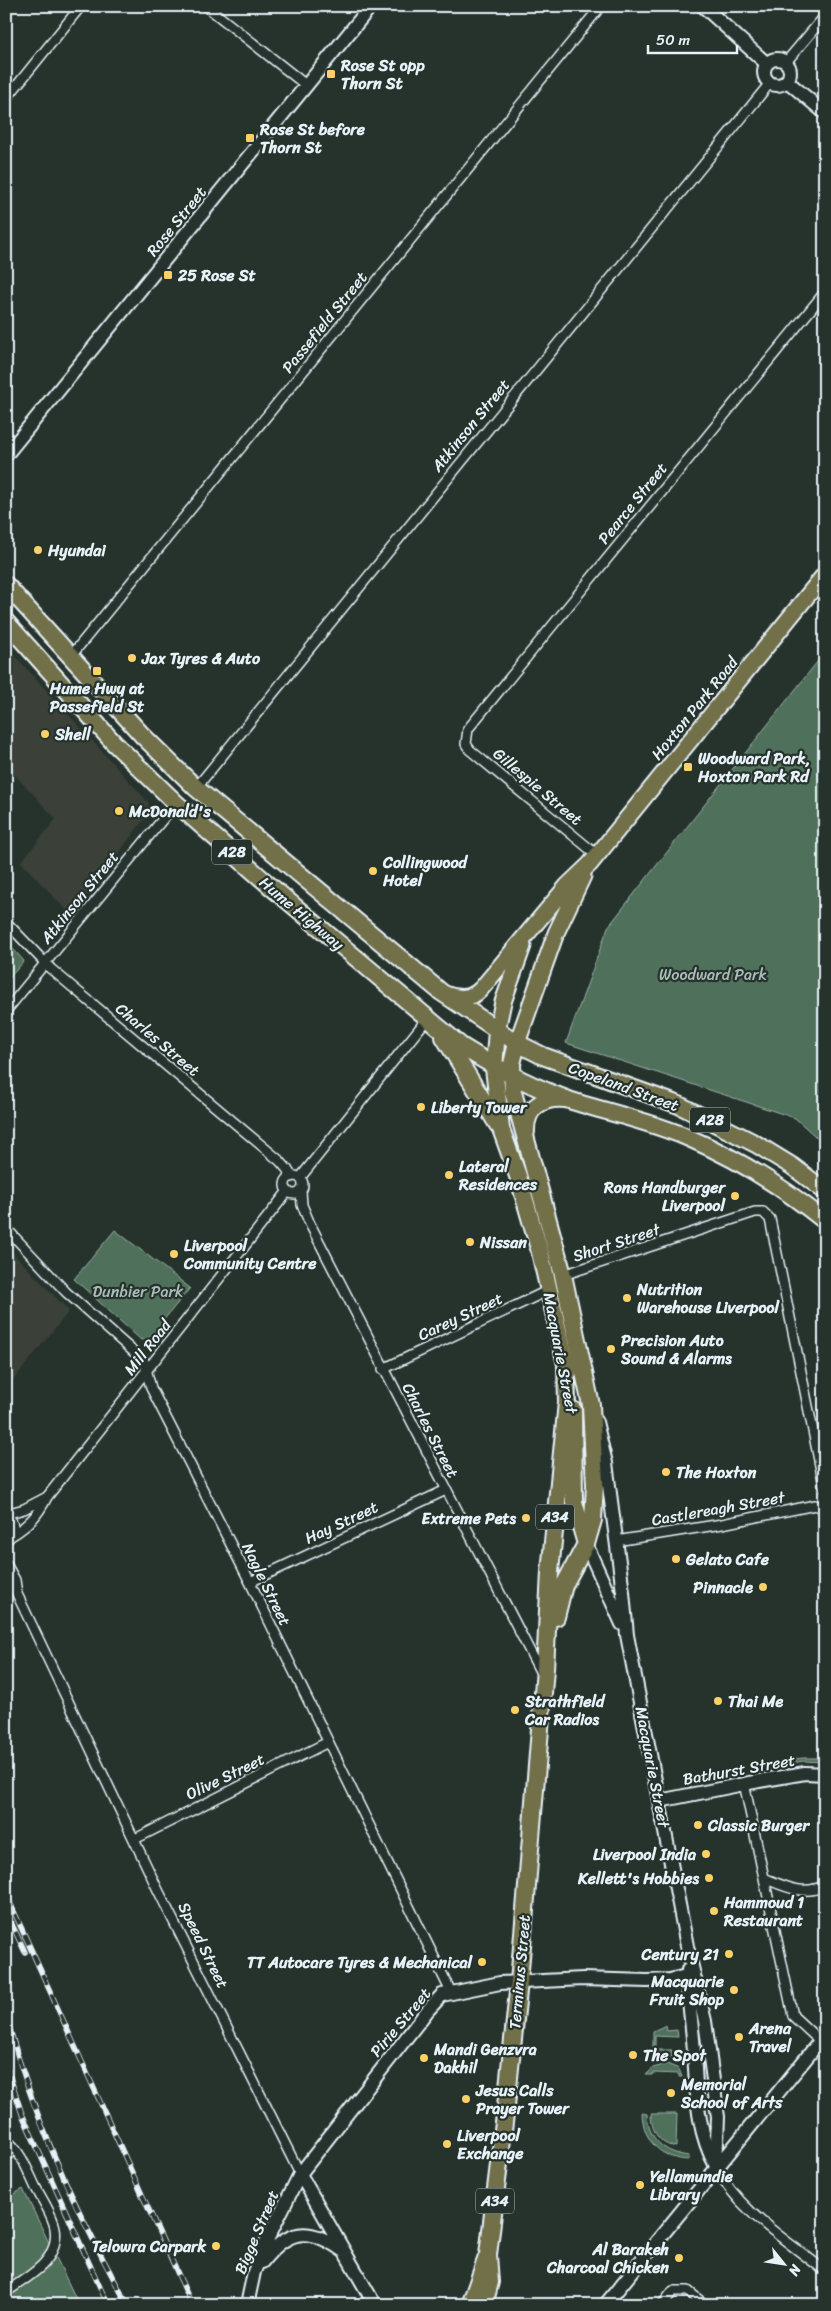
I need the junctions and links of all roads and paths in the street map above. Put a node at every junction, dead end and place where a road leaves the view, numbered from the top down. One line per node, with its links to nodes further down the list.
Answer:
1 (81, 6): 12 (street)
2 (206, 6): 11 (street)
3 (372, 6): 11 (street, Rose Street)
4 (601, 6): 19 (street, Passefield Street)
5 (703, 6): 8 (street)
6 (825, 16): 7 (street)
7 (786, 62): 8 (street); 9 (street)
8 (767, 64): 10 (street)
9 (788, 81): 10 (street); 13 (street)
10 (770, 83): 21 (street, Atkinson Street)
11 (307, 86): 15 (street, Rose Street)
12 (6, 99)
13 (825, 113)
14 (825, 292): 20 (street, Pearce Street)
15 (6, 455)
16 (825, 574): 23 (main road, Hoxton Park Road)
17 (6, 585): 19 (highway, Hume Highway / A28)
18 (6, 622): 22 (highway, Hume Highway / A28)
19 (70, 656): 21 (highway, Hume Highway / A28)
20 (466, 736): 23 (street, Gillespie Street)
21 (196, 788): 27 (highway, Hume Highway / A28)
22 (176, 803): 26 (street, Atkinson Street); 29 (highway, Hume Highway / A28)
23 (594, 860): 24 (main road, Hoxton Park Road); 31 (main road, Hoxton Park Road)
24 (542, 915): 27 (main road, Hoxton Park Road); 30 (main road, Hoxton Park Road)
25 (6, 922): 26 (street, Charles Street)
26 (46, 964): 28 (street, Atkinson Street); 37 (street, Charles Street)
27 (441, 992): 30 (highway, Hume Highway / A28)
28 (6, 1011)
29 (433, 1024): 32 (highway, Hume Highway / A28); 35 (highway); 37 (street)
30 (497, 1030): 31 (highway, Copeland Street / A28); 32 (highway, A34)
31 (517, 1043): 33 (highway, A34); 40 (highway, Copeland Street / A28)
32 (494, 1068): 33 (highway, Hume Highway / A28); 35 (highway, Macquarie Street / A34)
33 (511, 1076): 34 (highway, Copeland Street / A28); 36 (highway, Macquarie Street / A34)
34 (571, 1100): 36 (highway); 41 (highway, Copeland Street / A28)
35 (501, 1129): 44 (highway, Macquarie Street / A34)
36 (526, 1142): 43 (highway, Macquarie Street / A34)
37 (296, 1178): 38 (street); 39 (street)
38 (288, 1191): 39 (street); 47 (street, Mill Road)
39 (301, 1191): 46 (street, Charles Street)
40 (825, 1191)
41 (825, 1221)
42 (6, 1228): 47 (street, Nagle Street)
43 (563, 1275): 48 (highway, Macquarie Street / A34); 50 (street, Short Street)
44 (550, 1290): 45 (highway, Macquarie Street / A34); 46 (street, Carey Street)
45 (566, 1365): 56 (highway, Macquarie Street); 62 (highway, Terminus Street / A34)
46 (383, 1369): 49 (street, Charles Street)
47 (147, 1372): 51 (street, Mill Road); 59 (street, Nagle Street)
48 (591, 1405): 55 (street, Macquarie Street); 56 (highway, Terminus Street / A34)
49 (446, 1490): 59 (street, Hay Street); 62 (street, Charles Street)
50 (825, 1490)
51 (47, 1497): 53 (street, Mill Road); 54 (street, Mill Road)
52 (825, 1509): 55 (street, Castlereagh Street)
53 (6, 1514): 54 (street)
54 (8, 1539)
55 (616, 1541): 61 (street, Macquarie Street)
56 (586, 1544): 61 (street, Macquarie Street); 62 (highway, Terminus Street / A34)
57 (6, 1564): 60 (street, Speed Street)
58 (6, 1582): 60 (street, Speed Street)
59 (250, 1582): 63 (street, Nagle Street)
60 (17, 1594): 67 (street, Speed Street)
61 (627, 1635): 66 (street, Macquarie Street)
62 (545, 1675): 71 (highway, Terminus Street / A34)
63 (328, 1742): 67 (street, Olive Street); 72 (street, Nagle Street)
64 (825, 1774): 65 (street, Bathurst Street)
65 (744, 1783): 66 (street, Bathurst Street); 68 (street)
66 (659, 1801): 70 (street, Macquarie Street)
67 (135, 1839): 76 (street, Speed Street)
68 (764, 1878): 69 (street); 73 (street)
69 (825, 1885)
70 (691, 1975): 71 (street, Pirie Street); 75 (street, Macquarie Street)
71 (519, 1982): 72 (street, Pirie Street); 78 (highway, Terminus Street / A34)
72 (451, 1992): 76 (street, Pirie Street)
73 (822, 2038): 75 (street)
74 (6, 2140): 82 (street)
75 (716, 2167): 79 (street); 88 (street)
76 (300, 2174): 77 (street, Speed Street); 80 (street, Bigge Street)
77 (347, 2254): 80 (street); 84 (street, Speed Street)
78 (488, 2255): 81 (highway, Terminus Street / A34); 85 (highway)
79 (825, 2271)
80 (254, 2272): 83 (street, Bigge Street)
81 (490, 2282): 86 (highway, A34); 87 (street, Terminus Street)
82 (6, 2292)
83 (247, 2305)
84 (375, 2305)
85 (470, 2305)
86 (484, 2305)
87 (488, 2305)
88 (605, 2305)
89 (662, 2305): 90 (street)
90 (705, 2305)

